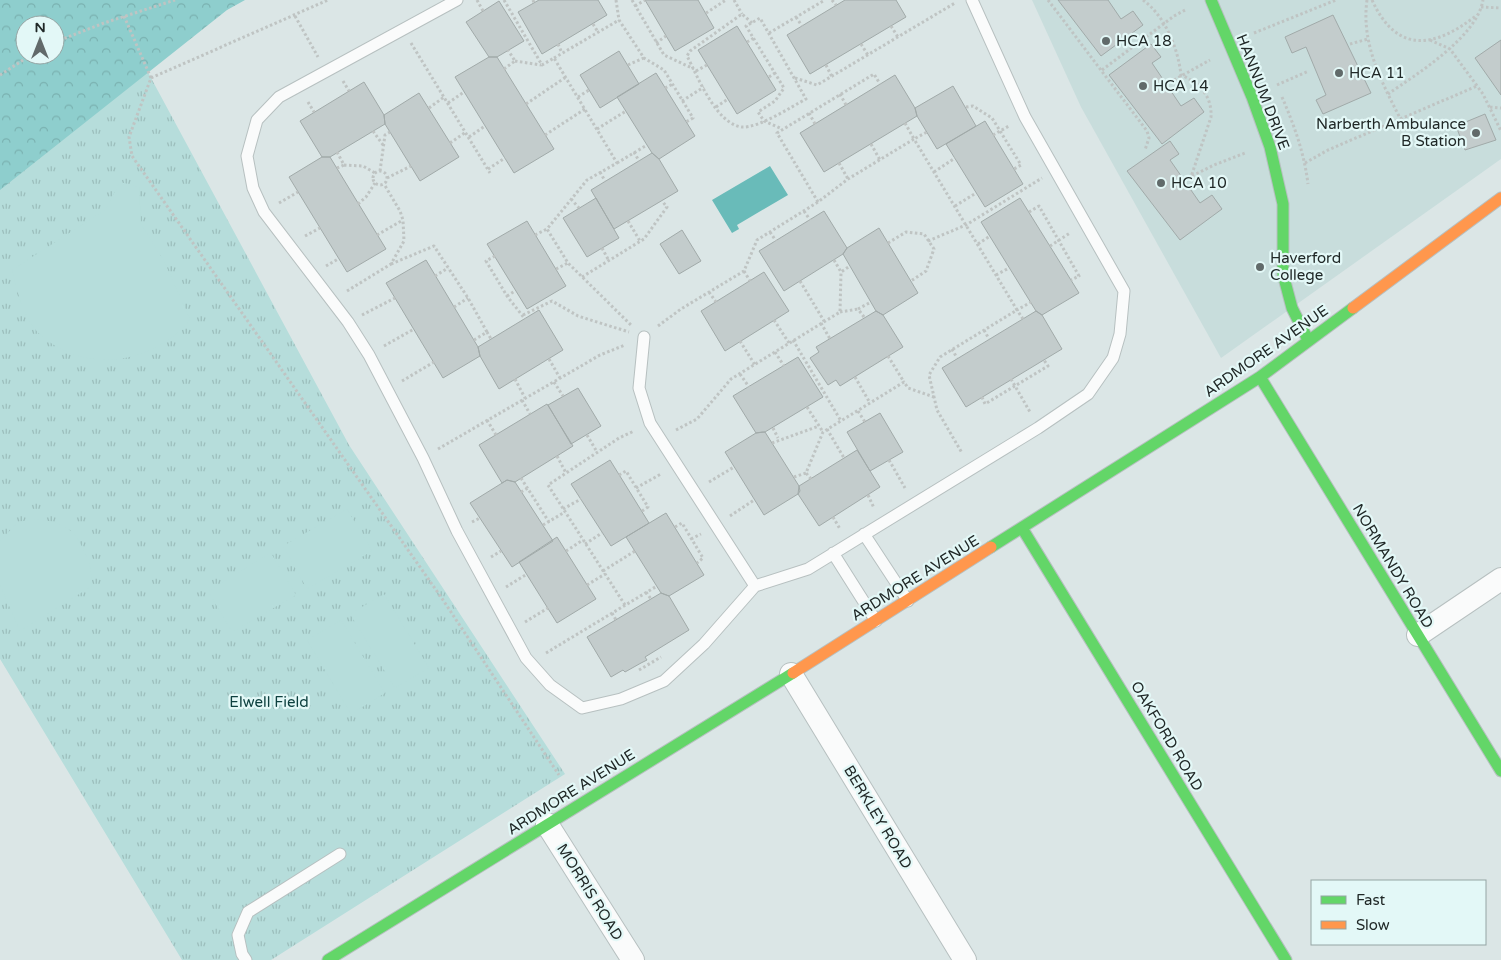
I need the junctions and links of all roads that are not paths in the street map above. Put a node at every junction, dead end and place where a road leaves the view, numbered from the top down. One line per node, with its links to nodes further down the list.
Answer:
1 (457, 0): 12 (lane)
2 (972, 0): 9 (lane)
3 (1211, 0): 6 (street, HANNUM DRIVE)
4 (1501, 198): 6 (street, ARDMORE AVENUE)
5 (644, 337): 12 (lane)
6 (1308, 340): 7 (street, ARDMORE AVENUE)
7 (1260, 377): 8 (street, ARDMORE AVENUE); 15 (street, NORMANDY ROAD)
8 (1022, 528): 13 (street, ARDMORE AVENUE); 24 (street, OAKFORD ROAD)
9 (864, 534): 10 (lane); 13 (lane)
10 (833, 553): 12 (lane); 14 (lane)
11 (1501, 579): 15 (street)
12 (756, 586)
13 (908, 601): 14 (street, ARDMORE AVENUE)
14 (876, 621): 16 (street, ARDMORE AVENUE)
15 (1418, 635): 17 (street, NORMANDY ROAD)
16 (791, 674): 18 (street, ARDMORE AVENUE); 23 (street, BERKLEY ROAD)
17 (1501, 771)
18 (547, 824): 21 (street, ARDMORE AVENUE); 22 (street, MORRIS ROAD)
19 (340, 854): 20 (lane)
20 (246, 960)
21 (328, 960)
22 (633, 960)
23 (965, 960)
24 (1286, 960)

